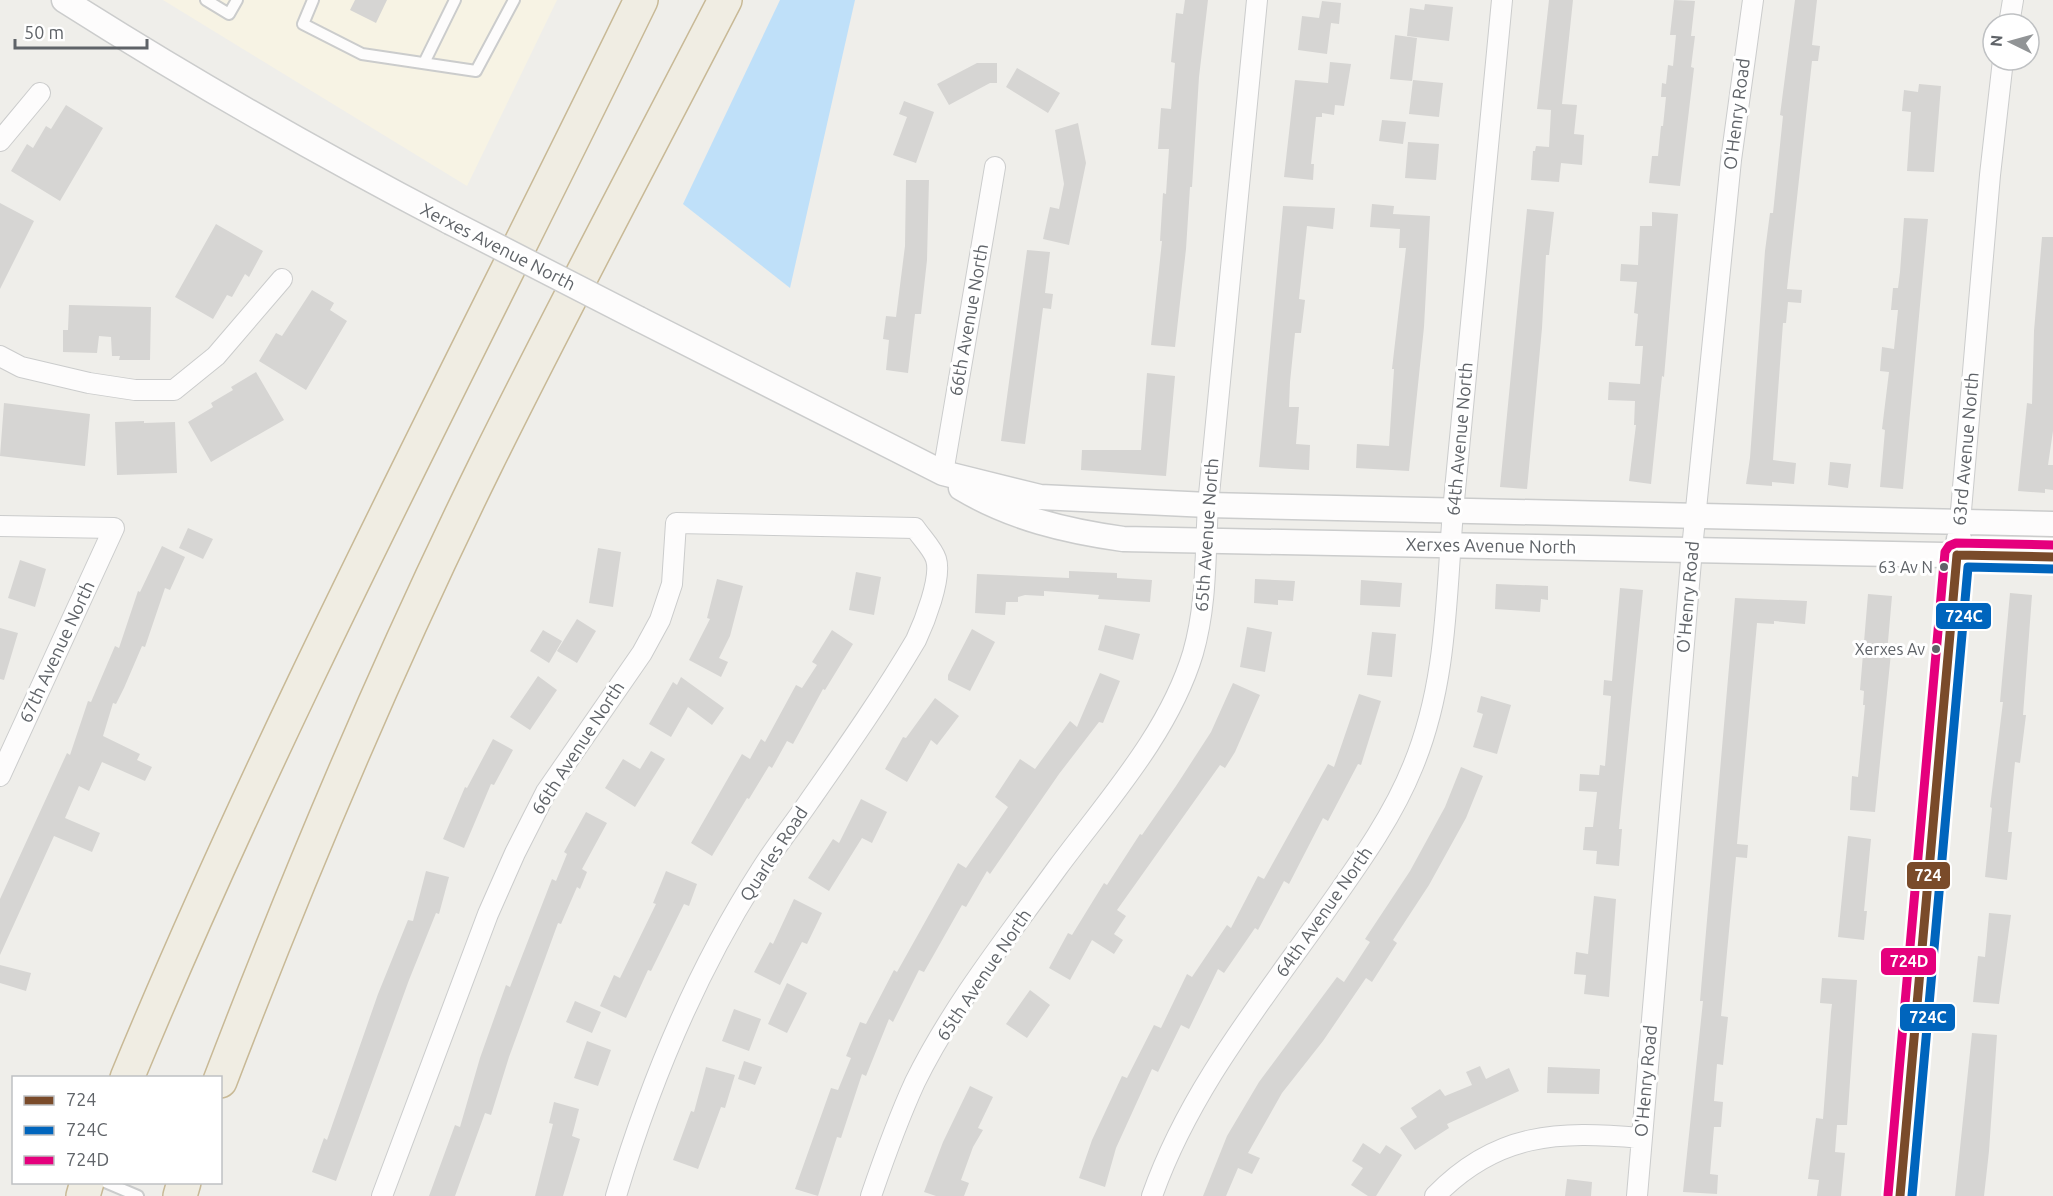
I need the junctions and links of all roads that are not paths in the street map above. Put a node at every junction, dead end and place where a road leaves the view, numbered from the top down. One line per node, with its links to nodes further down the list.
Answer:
1 (64, 0): 19 (street, Xerxes Avenue North, bridge)
2 (206, 0): 3 (lane)
3 (237, 0)
4 (313, 0): 12 (lane)
5 (456, 0): 12 (lane)
6 (514, 0): 12 (lane)
7 (641, 0): 33 (highway)
8 (725, 0): 34 (highway)
9 (1257, 0): 20 (street, 65th Avenue North)
10 (1502, 0): 21 (street, 64th Avenue North)
11 (1753, 0): 22 (street, O'Henry Road)
12 (424, 63)
13 (2002, 72): 23 (street, 63rd Avenue North)
14 (40, 93): 15 (street)
15 (0, 141)
16 (995, 167): 19 (street, 66th Avenue North)
17 (282, 279): 18 (street)
18 (0, 356)
19 (944, 473): 20 (street, Xerxes Avenue North); 27 (street, Xerxes Avenue North)
20 (1208, 505): 21 (street, Xerxes Avenue North); 27 (street, 65th Avenue North)
21 (1453, 511): 22 (street, Xerxes Avenue North); 28 (street, 64th Avenue North)
22 (1696, 516): 23 (street, Xerxes Avenue North); 29 (street, O'Henry Road)
23 (1960, 522): 24 (street, Xerxes Avenue North); 30 (street, 63rd Avenue North)
24 (2053, 524)
25 (0, 526): 32 (street, 67th Avenue North)
26 (915, 528): 38 (street, 66th Avenue North); 39 (street, Quarles Road)
27 (1206, 540): 28 (street, Xerxes Avenue North); 40 (street, 65th Avenue North)
28 (1450, 545): 29 (street, Xerxes Avenue North); 41 (street, 64th Avenue North)
29 (1692, 549): 30 (street, Xerxes Avenue North); 35 (street, O'Henry Road)
30 (1958, 555): 31 (street, Xerxes Avenue North); 44 (street, 63rd Avenue North)
31 (2053, 557)
32 (0, 776)
33 (126, 1076)
34 (222, 1077)
35 (1641, 1138): 42 (street); 43 (street, O'Henry Road)
36 (110, 1184): 37 (lane)
37 (138, 1196)
38 (382, 1196)
39 (616, 1196)
40 (871, 1196)
41 (1152, 1196)
42 (1435, 1196)
43 (1637, 1196)
44 (1900, 1196)

